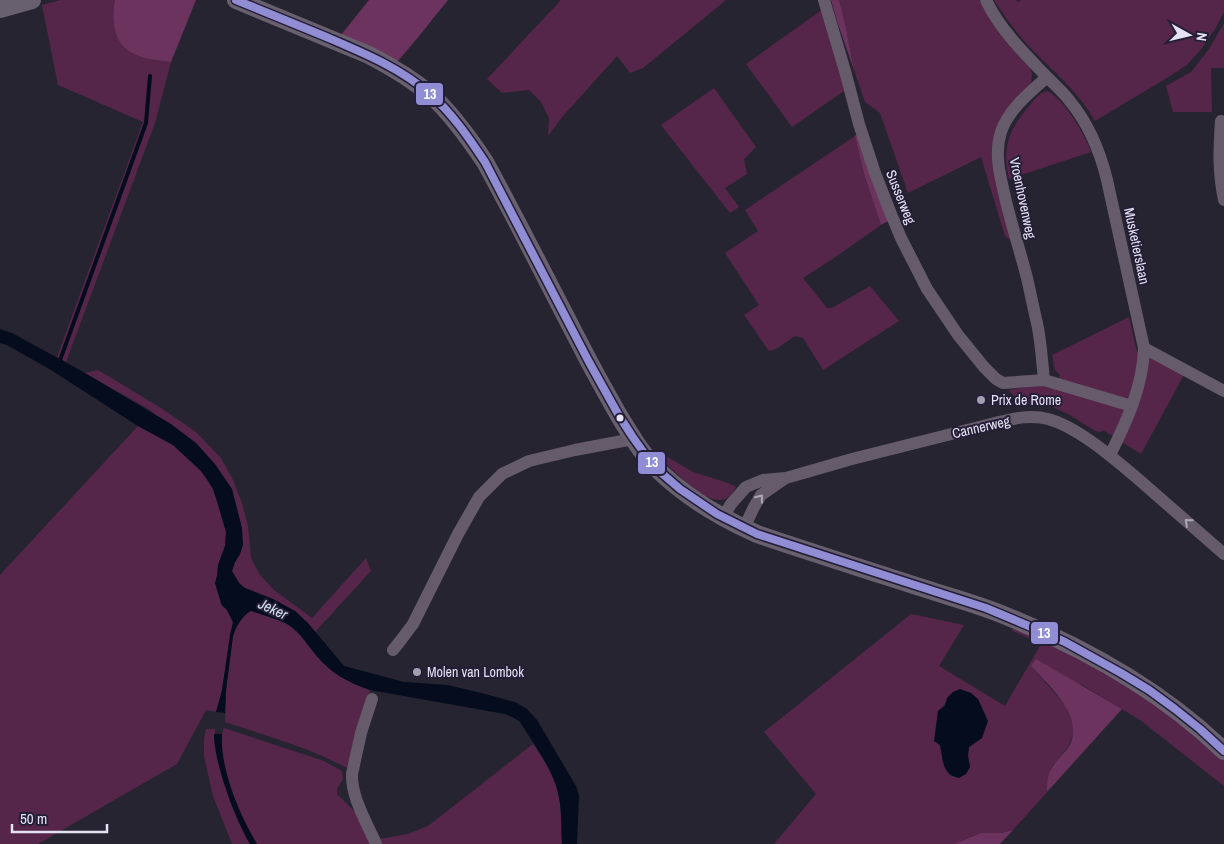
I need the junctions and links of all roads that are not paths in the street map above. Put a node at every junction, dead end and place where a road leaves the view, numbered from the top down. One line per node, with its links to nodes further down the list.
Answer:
1 (32, 0): 5 (main road)
2 (236, 0): 13 (main road)
3 (824, 0): 10 (street, Susserweg)
4 (986, 0): 6 (street)
5 (0, 9)
6 (1047, 77): 9 (street, Musketierslaan); 10 (street, Vroenhovenweg)
7 (1221, 121): 8 (street)
8 (1224, 200)
9 (1144, 348): 11 (street); 12 (street, Musketierslaan)
10 (1044, 380): 12 (street)
11 (1224, 391)
12 (1132, 406): 14 (street, Musketierslaan)
13 (633, 439): 16 (main road); 19 (street)
14 (1110, 455): 15 (street, Cannerweg); 18 (street, Cannerweg, one-way to 14)
15 (786, 478): 16 (street, Cannerweg); 17 (street, Cannerweg, one-way to 15)
16 (723, 517): 17 (main road)
17 (744, 528): 21 (main road)
18 (1224, 554)
19 (393, 650)
20 (372, 699): 22 (street)
21 (1224, 751)
22 (376, 844)

